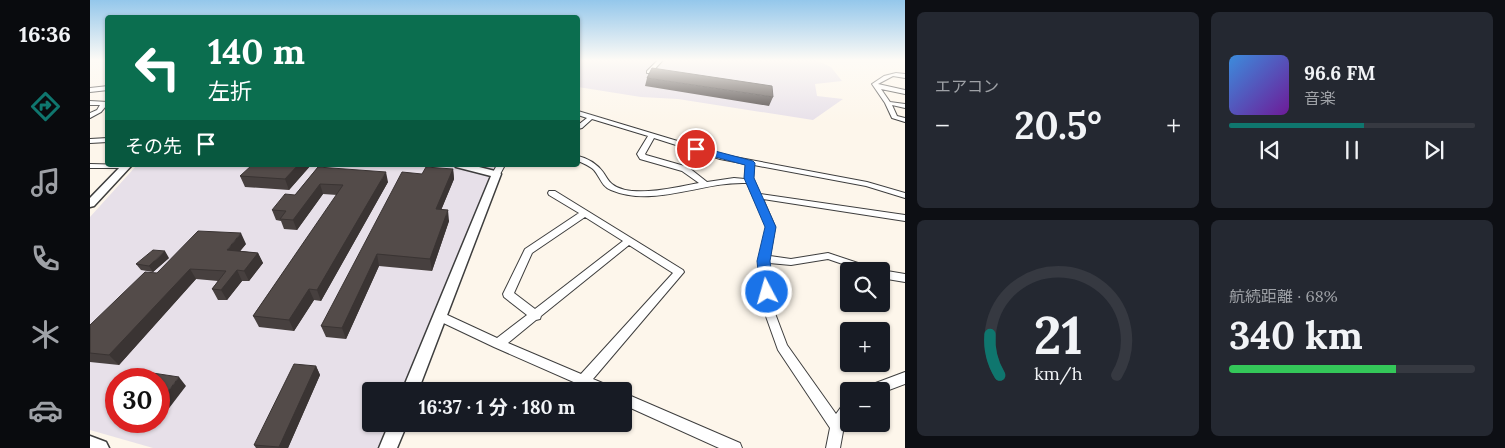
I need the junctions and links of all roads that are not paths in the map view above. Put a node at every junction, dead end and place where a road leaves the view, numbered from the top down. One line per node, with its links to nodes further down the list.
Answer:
1 (880, 81): 2 (street)
2 (876, 86): 5 (street); 7 (street)
3 (105, 88): 4 (street)
4 (90, 90)
5 (905, 92)
6 (90, 103): 8 (street)
7 (888, 103): 10 (street); 14 (street)
8 (105, 104)
9 (105, 105): 12 (street)
10 (905, 106)
11 (580, 114): 13 (street)
12 (90, 116)
13 (591, 117): 15 (street); 16 (street)
14 (905, 120)
15 (580, 127)
16 (652, 135): 20 (street); 27 (street)
17 (105, 140): 18 (street)
18 (90, 141)
19 (580, 159): 27 (street)
20 (750, 163): 26 (street); 30 (street)
21 (90, 166): 22 (street)
22 (105, 166)
23 (125, 167): 31 (street)
24 (475, 167): 25 (street)
25 (498, 170): 39 (street)
26 (750, 180): 27 (street); 29 (street)
27 (704, 183)
28 (552, 193): 32 (street)
29 (757, 196): 33 (street); 35 (street)
30 (905, 196)
31 (90, 204)
32 (585, 213): 34 (street); 40 (street)
33 (905, 218)
34 (629, 241): 40 (street); 43 (street)
35 (764, 259): 36 (street); 48 (street)
36 (846, 262)
37 (890, 276): 38 (street)
38 (905, 278)
39 (439, 316): 41 (street); 44 (street)
40 (536, 316): 41 (street)
41 (498, 344): 43 (street)
42 (905, 378): 45 (street)
43 (583, 381)
44 (413, 382)
45 (890, 384)
46 (632, 403): 53 (street)
47 (840, 419): 48 (street)
48 (836, 426): 54 (street)
49 (395, 432): 52 (street)
50 (90, 445): 51 (street)
51 (100, 448)
52 (388, 448)
53 (735, 448)
54 (833, 448)

